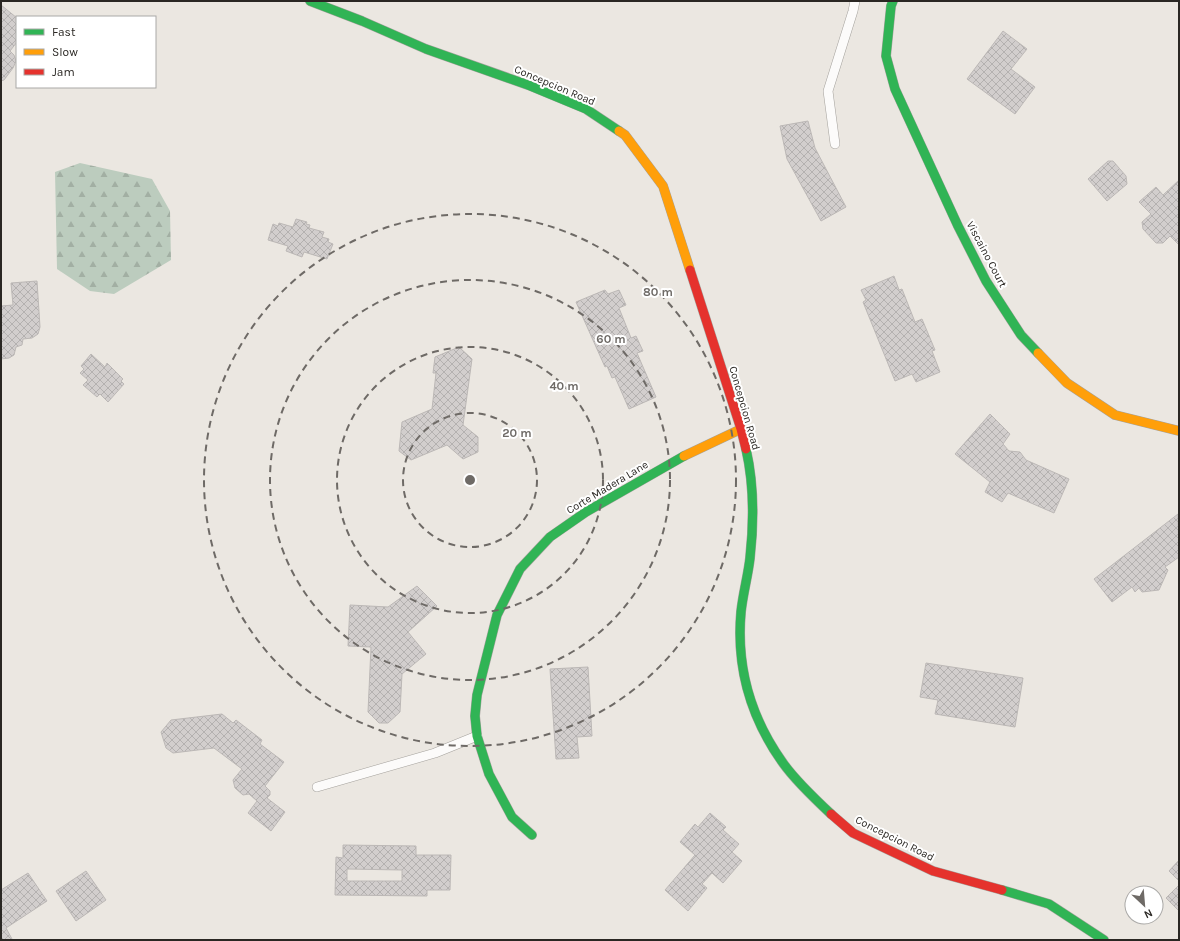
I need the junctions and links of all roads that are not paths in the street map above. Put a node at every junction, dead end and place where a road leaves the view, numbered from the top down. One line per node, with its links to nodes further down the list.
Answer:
1 (310, 1): 5 (street, Concepcion Road)
2 (854, 1): 4 (lane)
3 (893, 1): 6 (street, Viscaino Court)
4 (835, 144)
5 (741, 429): 7 (street, Corte Madera Lane); 10 (street, Concepcion Road)
6 (1179, 431)
7 (477, 736): 8 (lane); 9 (street, Corte Madera Lane)
8 (317, 787)
9 (532, 835)
10 (1104, 940)

